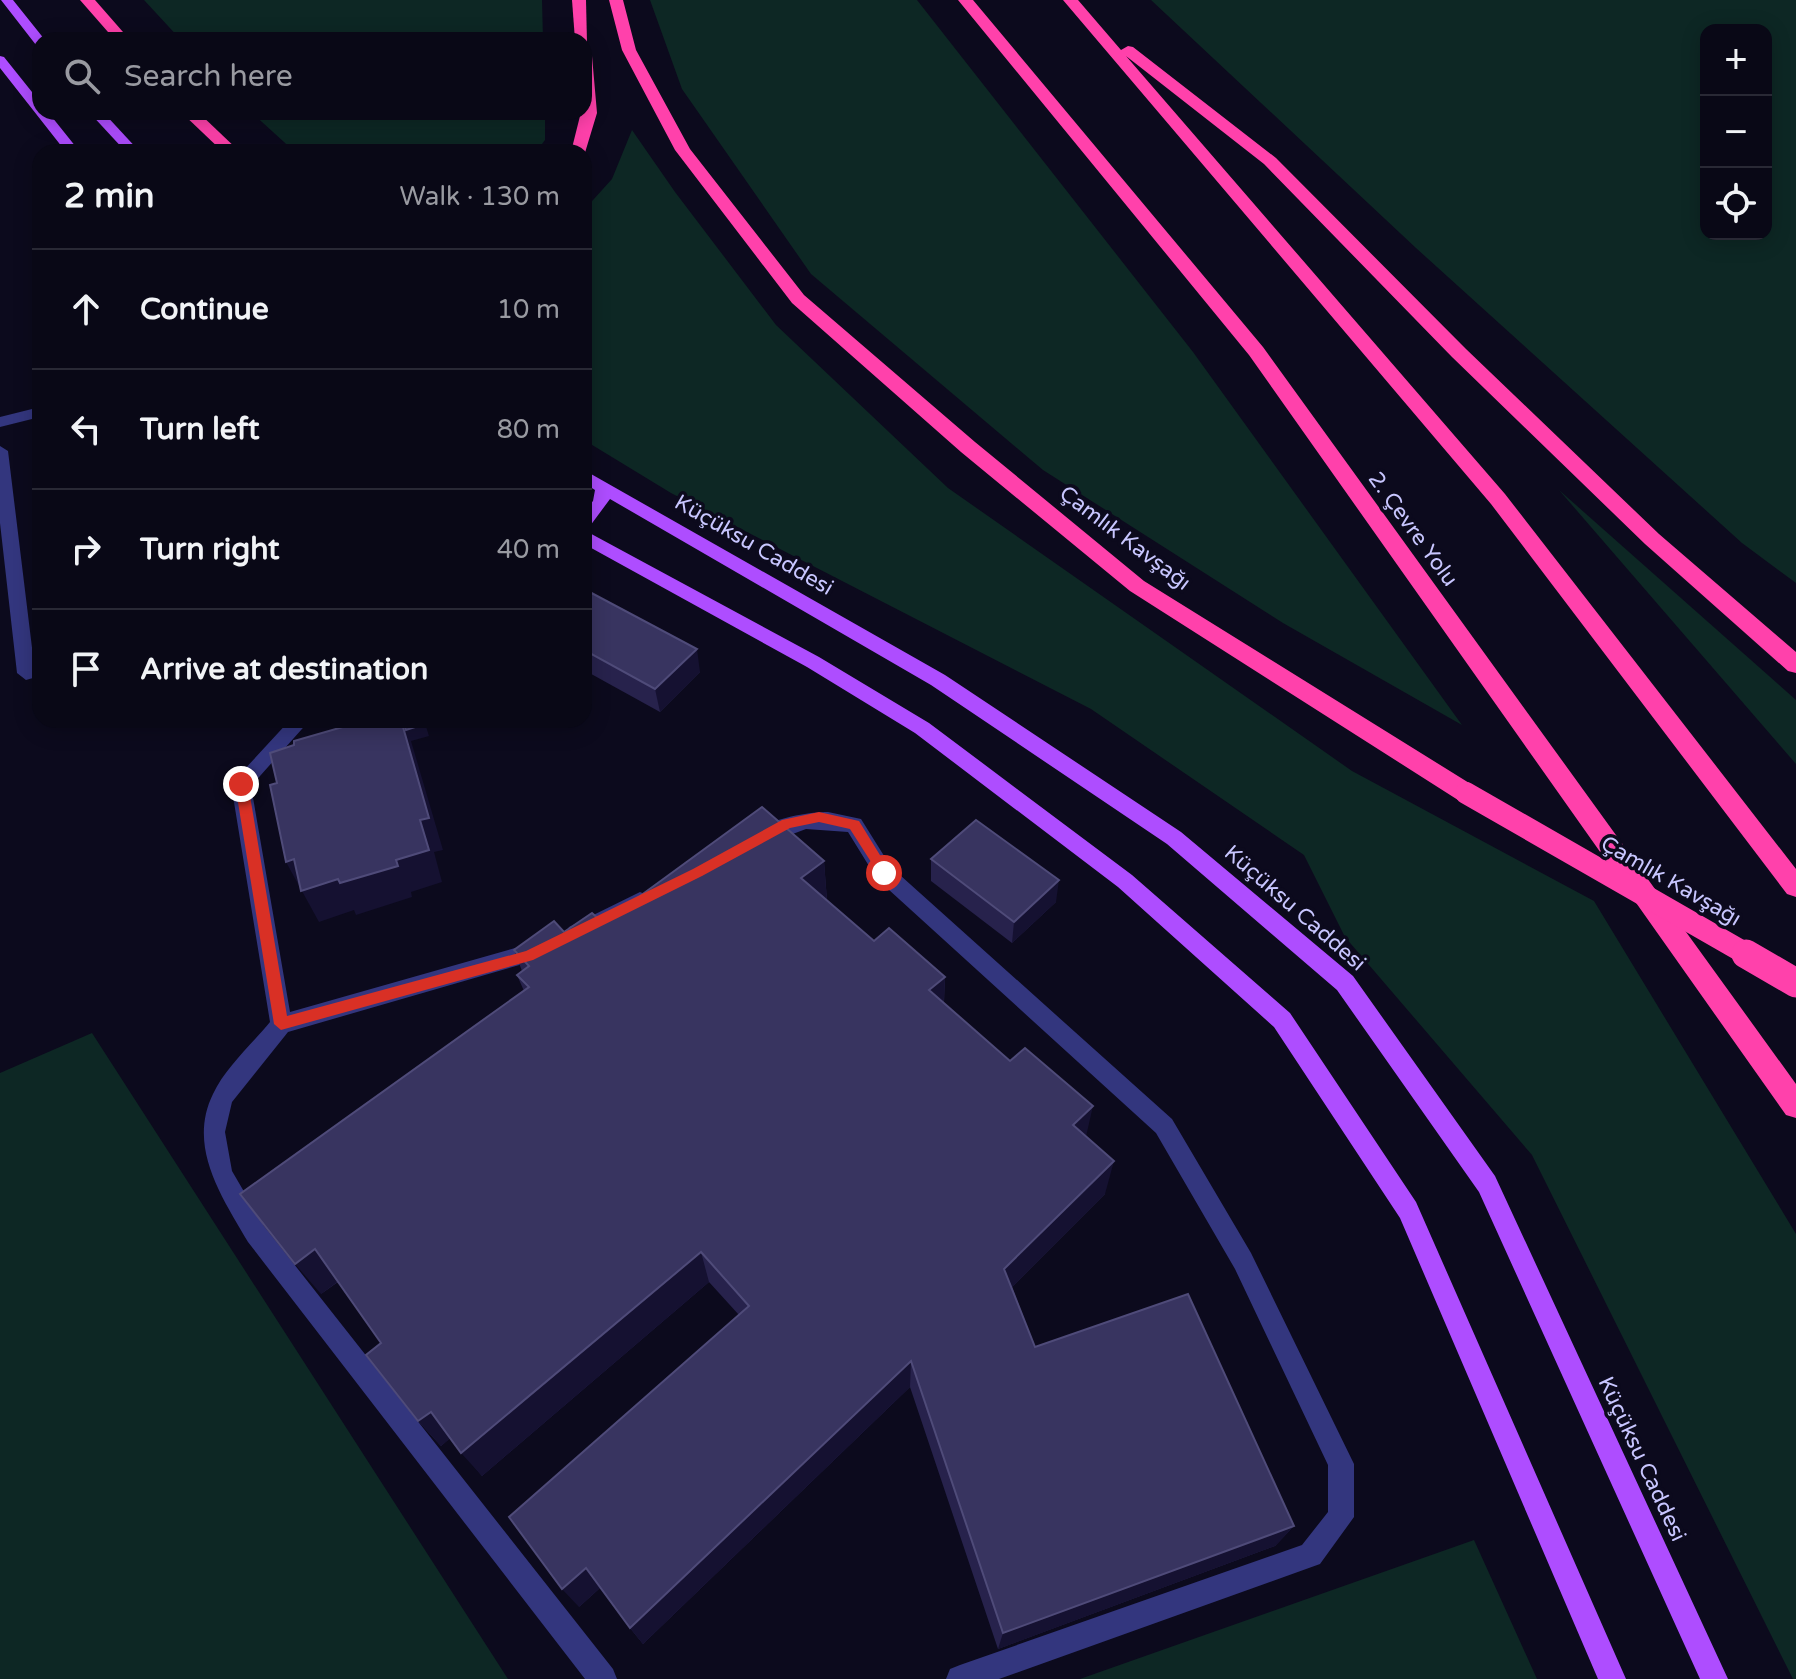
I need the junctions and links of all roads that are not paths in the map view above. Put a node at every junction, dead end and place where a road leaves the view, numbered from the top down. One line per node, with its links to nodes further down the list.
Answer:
1 (7, 0): 8 (main road)
2 (87, 0): 9 (highway)
3 (579, 0): 10 (highway)
4 (616, 0): 34 (highway, Çamlık Kavşağı, bridge)
5 (965, 0): 36 (highway, 2. Çevre Yolu)
6 (1070, 0): 7 (highway)
7 (1089, 19): 28 (highway); 32 (highway)
8 (32, 32)
9 (116, 32)
10 (581, 32)
11 (0, 60): 12 (main road)
12 (32, 100)
13 (48, 120): 17 (main road)
14 (103, 120): 18 (main road)
15 (198, 120): 19 (highway)
16 (587, 120): 20 (highway)
17 (67, 144)
18 (126, 144)
19 (223, 144)
20 (581, 144)
21 (32, 414): 22 (lane)
22 (0, 422)
23 (0, 451): 29 (lane)
24 (592, 481): 25 (main road, Küçüksu Caddesi)
25 (604, 488): 26 (main road); 40 (main road, Küçüksu Caddesi)
26 (592, 513)
27 (592, 540): 39 (main road)
28 (1796, 665)
29 (32, 671)
30 (294, 728): 35 (lane)
31 (745, 846): 38 (lane)
32 (1796, 887)
33 (655, 893): 35 (lane)
34 (1796, 983)
35 (281, 1024): 37 (lane)
36 (1796, 1106)
37 (603, 1679)
38 (960, 1679)
39 (1612, 1679)
40 (1714, 1679)

